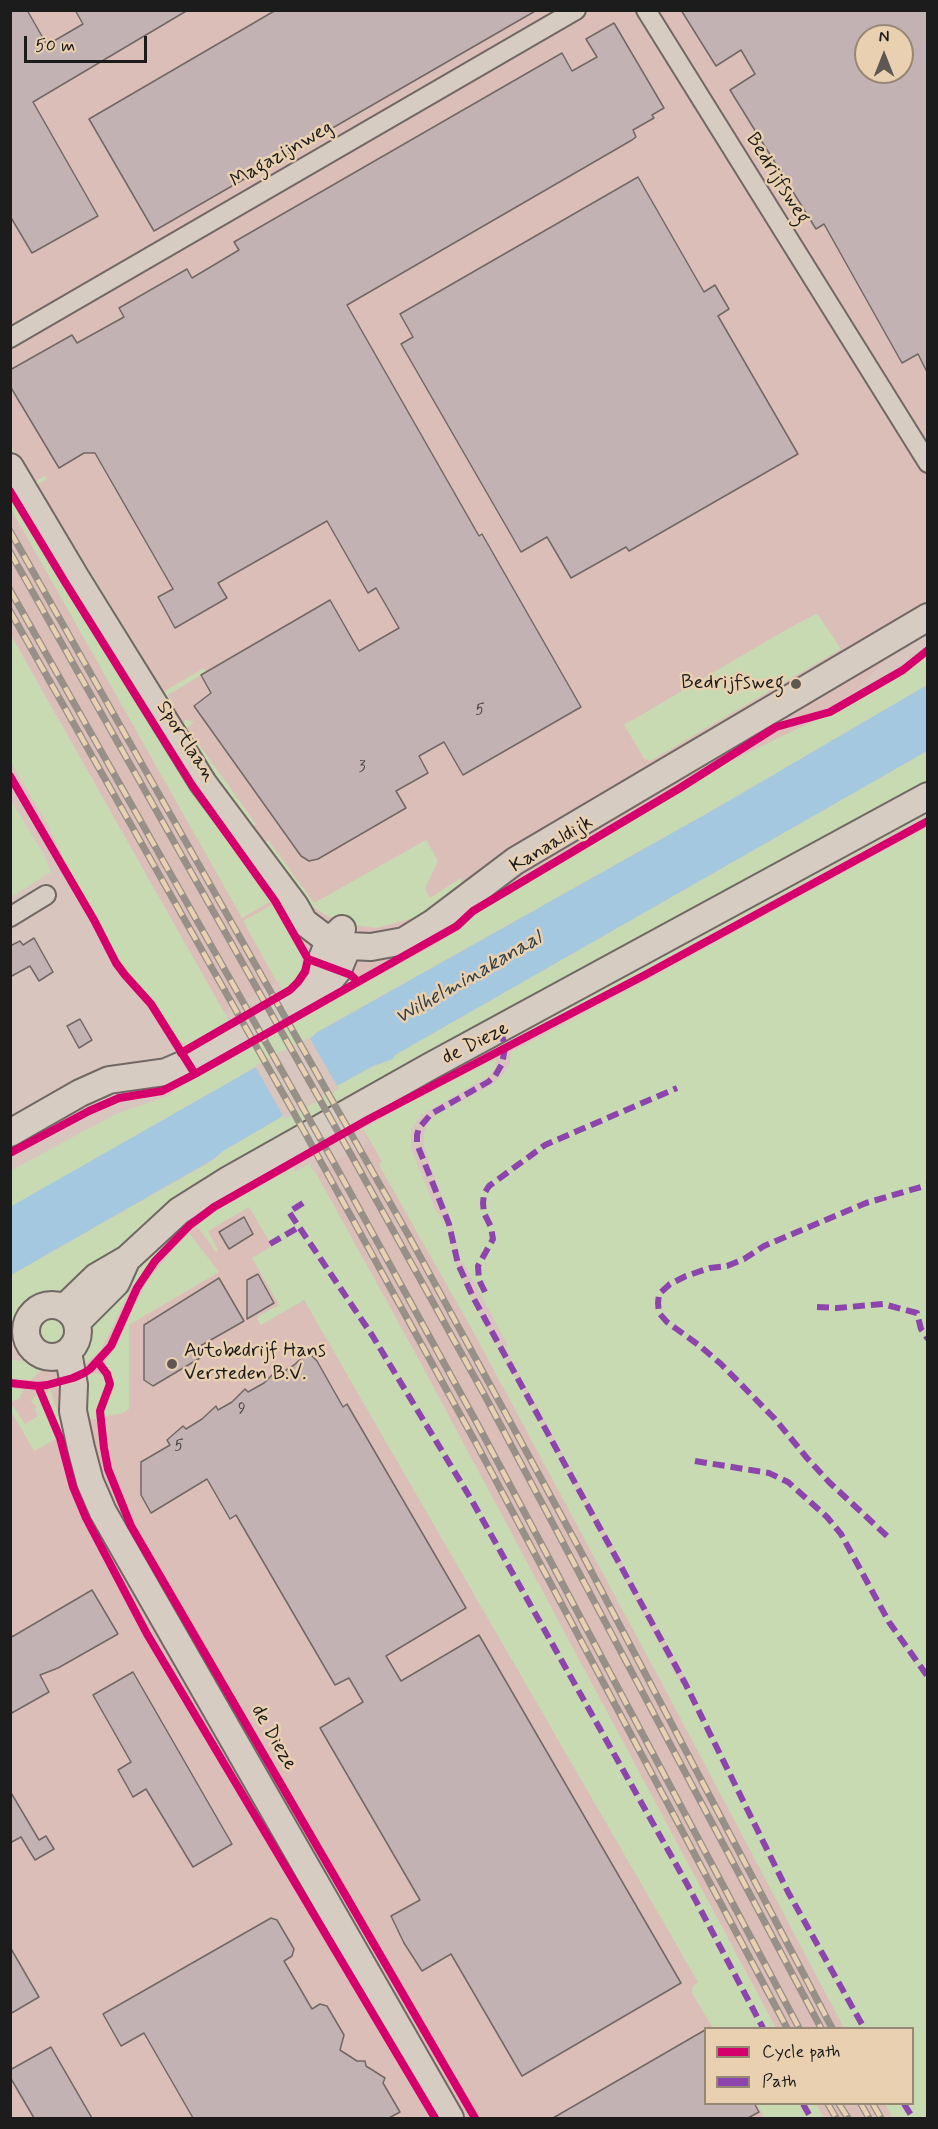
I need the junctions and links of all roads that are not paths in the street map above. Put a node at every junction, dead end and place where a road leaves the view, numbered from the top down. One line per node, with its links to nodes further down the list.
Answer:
1 (576, 10): 3 (street, Magazijnweg)
2 (646, 10): 4 (street, Bedrijfsweg)
3 (10, 338)
4 (927, 463)
5 (10, 467): 10 (street, Sportlaan)
6 (927, 617): 10 (street, Kanaaldijk)
7 (927, 796): 12 (street, de Dieze)
8 (46, 895): 9 (street)
9 (10, 917)
10 (340, 938): 11 (street)
11 (10, 1133)
12 (70, 1315): 13 (street); 13 (street)
13 (33, 1345): 14 (street, de Dieze)
14 (450, 2118)

